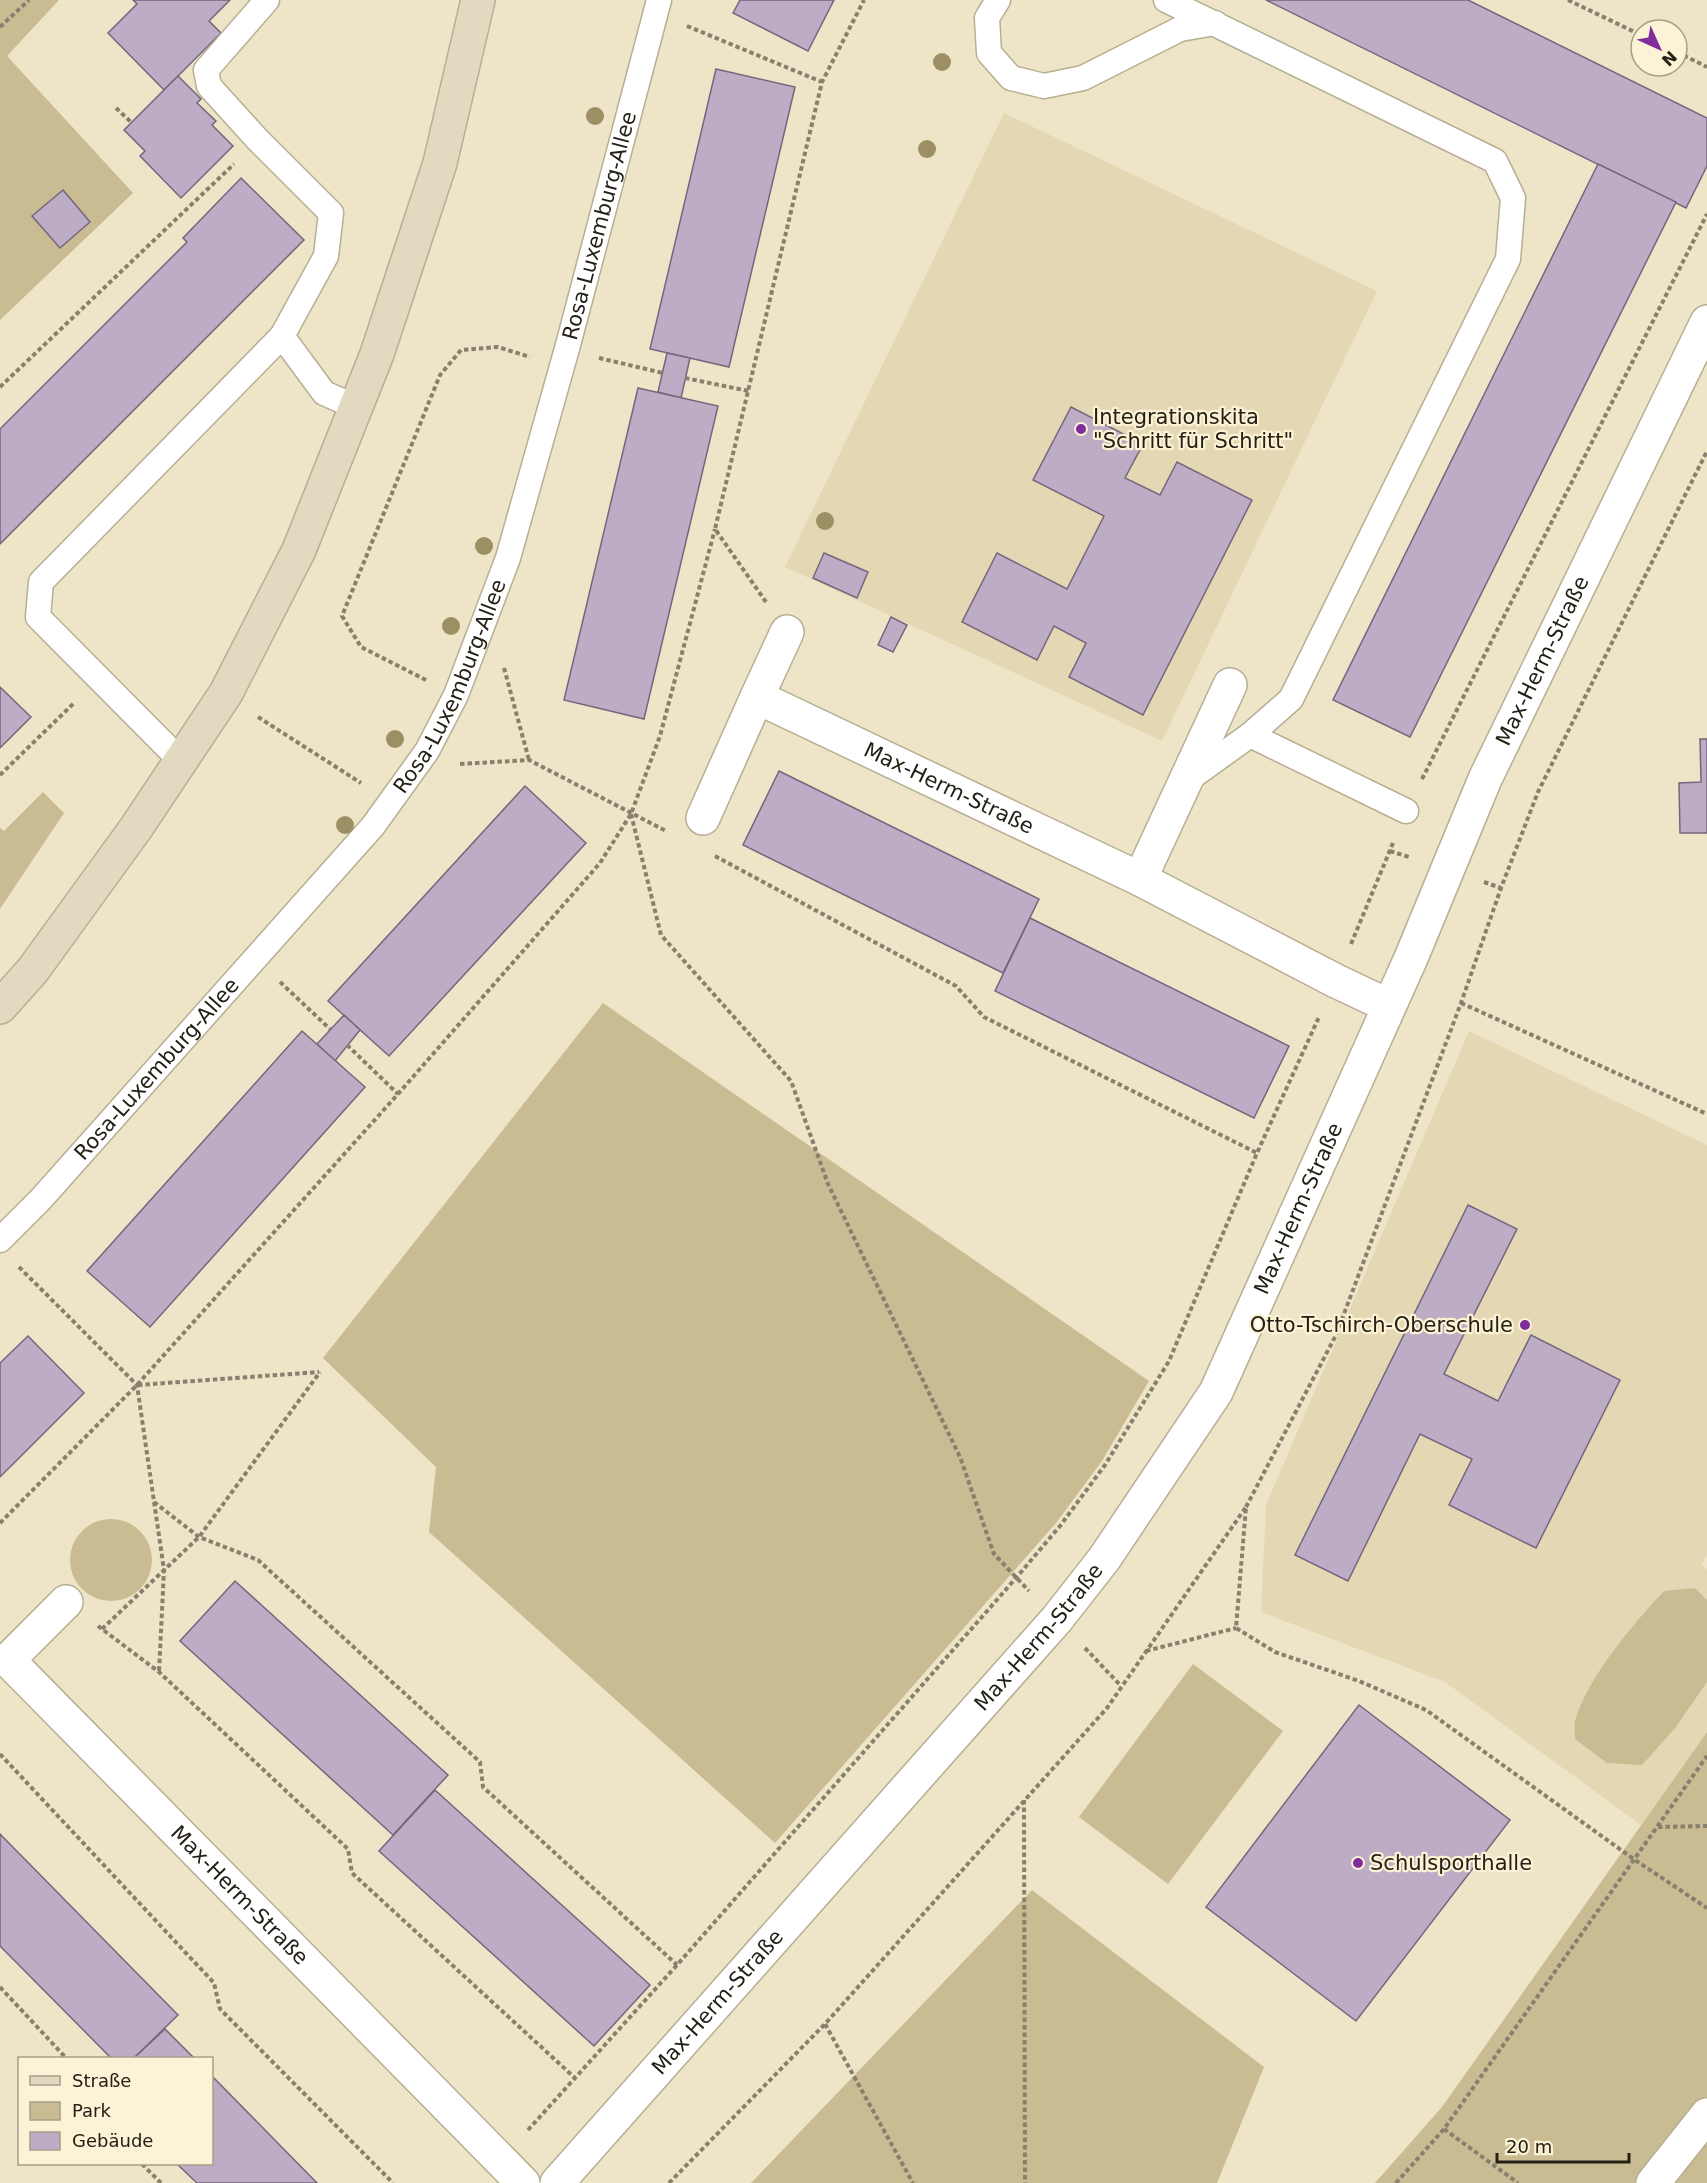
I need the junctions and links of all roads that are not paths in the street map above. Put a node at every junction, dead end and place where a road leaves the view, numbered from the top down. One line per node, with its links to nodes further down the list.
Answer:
1 (267, 0): 8 (lane)
2 (478, 0): 9 (street)
3 (658, 0): 21 (lane, Rosa-Luxemburg-Allee)
4 (998, 0): 6 (lane)
5 (1166, 0): 6 (lane)
6 (1215, 23): 13 (lane)
7 (1707, 322): 20 (street, Max-Herm-Straße)
8 (282, 336): 9 (lane); 14 (lane)
9 (356, 407): 14 (street)
10 (787, 632): 12 (street)
11 (1230, 685): 15 (street)
12 (757, 698): 17 (street); 18 (street, Max-Herm-Straße)
13 (1250, 735): 15 (lane); 16 (lane)
14 (181, 761): 19 (street)
15 (1184, 782): 18 (street)
16 (1406, 811)
17 (698, 831)
18 (1140, 879): 20 (street, Max-Herm-Straße)
19 (1, 1002)
20 (1389, 1006): 26 (street, Max-Herm-Straße)
21 (0, 1240)
22 (66, 1602): 23 (street, Max-Herm-Straße)
23 (4, 1664): 25 (street, Max-Herm-Straße)
24 (1707, 2115): 27 (street)
25 (523, 2183)
26 (557, 2183)
27 (1653, 2183)

